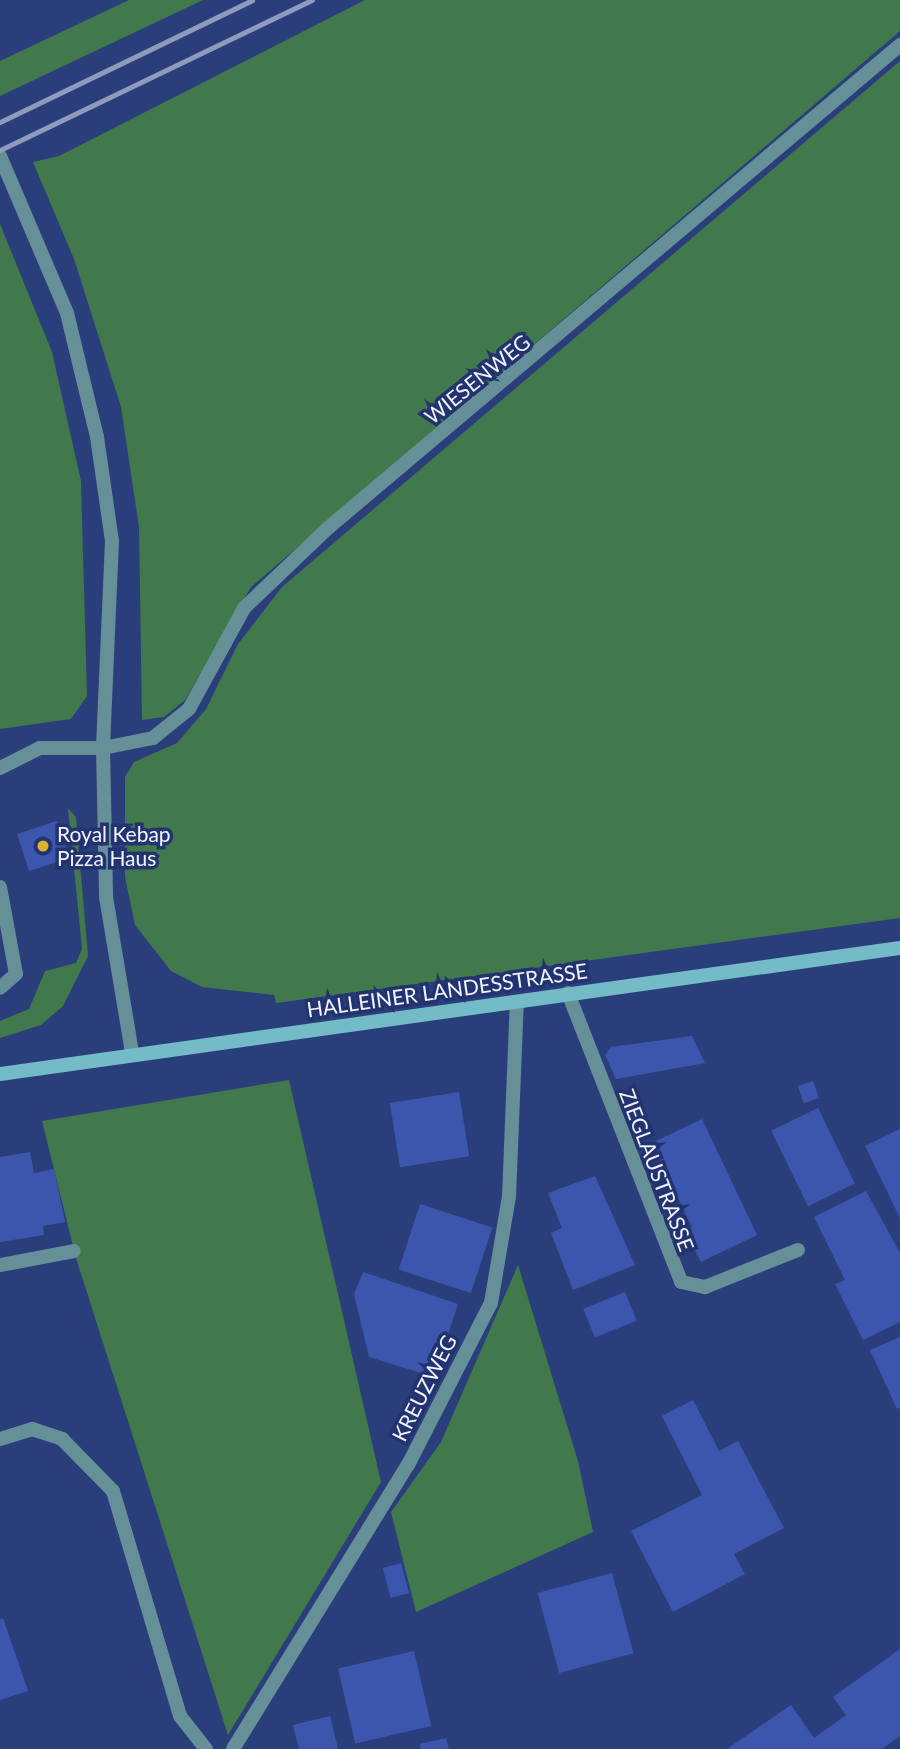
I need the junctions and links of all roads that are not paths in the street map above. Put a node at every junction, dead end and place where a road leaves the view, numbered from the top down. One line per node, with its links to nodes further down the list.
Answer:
1 (900, 45): 3 (street, WIESENWEG)
2 (0, 156): 3 (street)
3 (103, 748): 4 (street, WIESENWEG); 10 (street)
4 (0, 768)
5 (0, 887): 7 (street)
6 (900, 948): 8 (main road, HALLEINER LANDESSTRASSE)
7 (0, 988)
8 (568, 993): 9 (main road, HALLEINER LANDESSTRASSE); 12 (street, ZIEGLAUSTRASSE)
9 (517, 1002): 10 (main road, HALLEINER LANDESSTRASSE); 17 (street, KREUZWEG)
10 (132, 1053): 11 (main road, HALLEINER LANDESSTRASSE)
11 (0, 1074)
12 (798, 1250)
13 (74, 1251): 14 (street)
14 (0, 1265)
15 (0, 1439): 16 (street)
16 (206, 1749)
17 (233, 1749)

